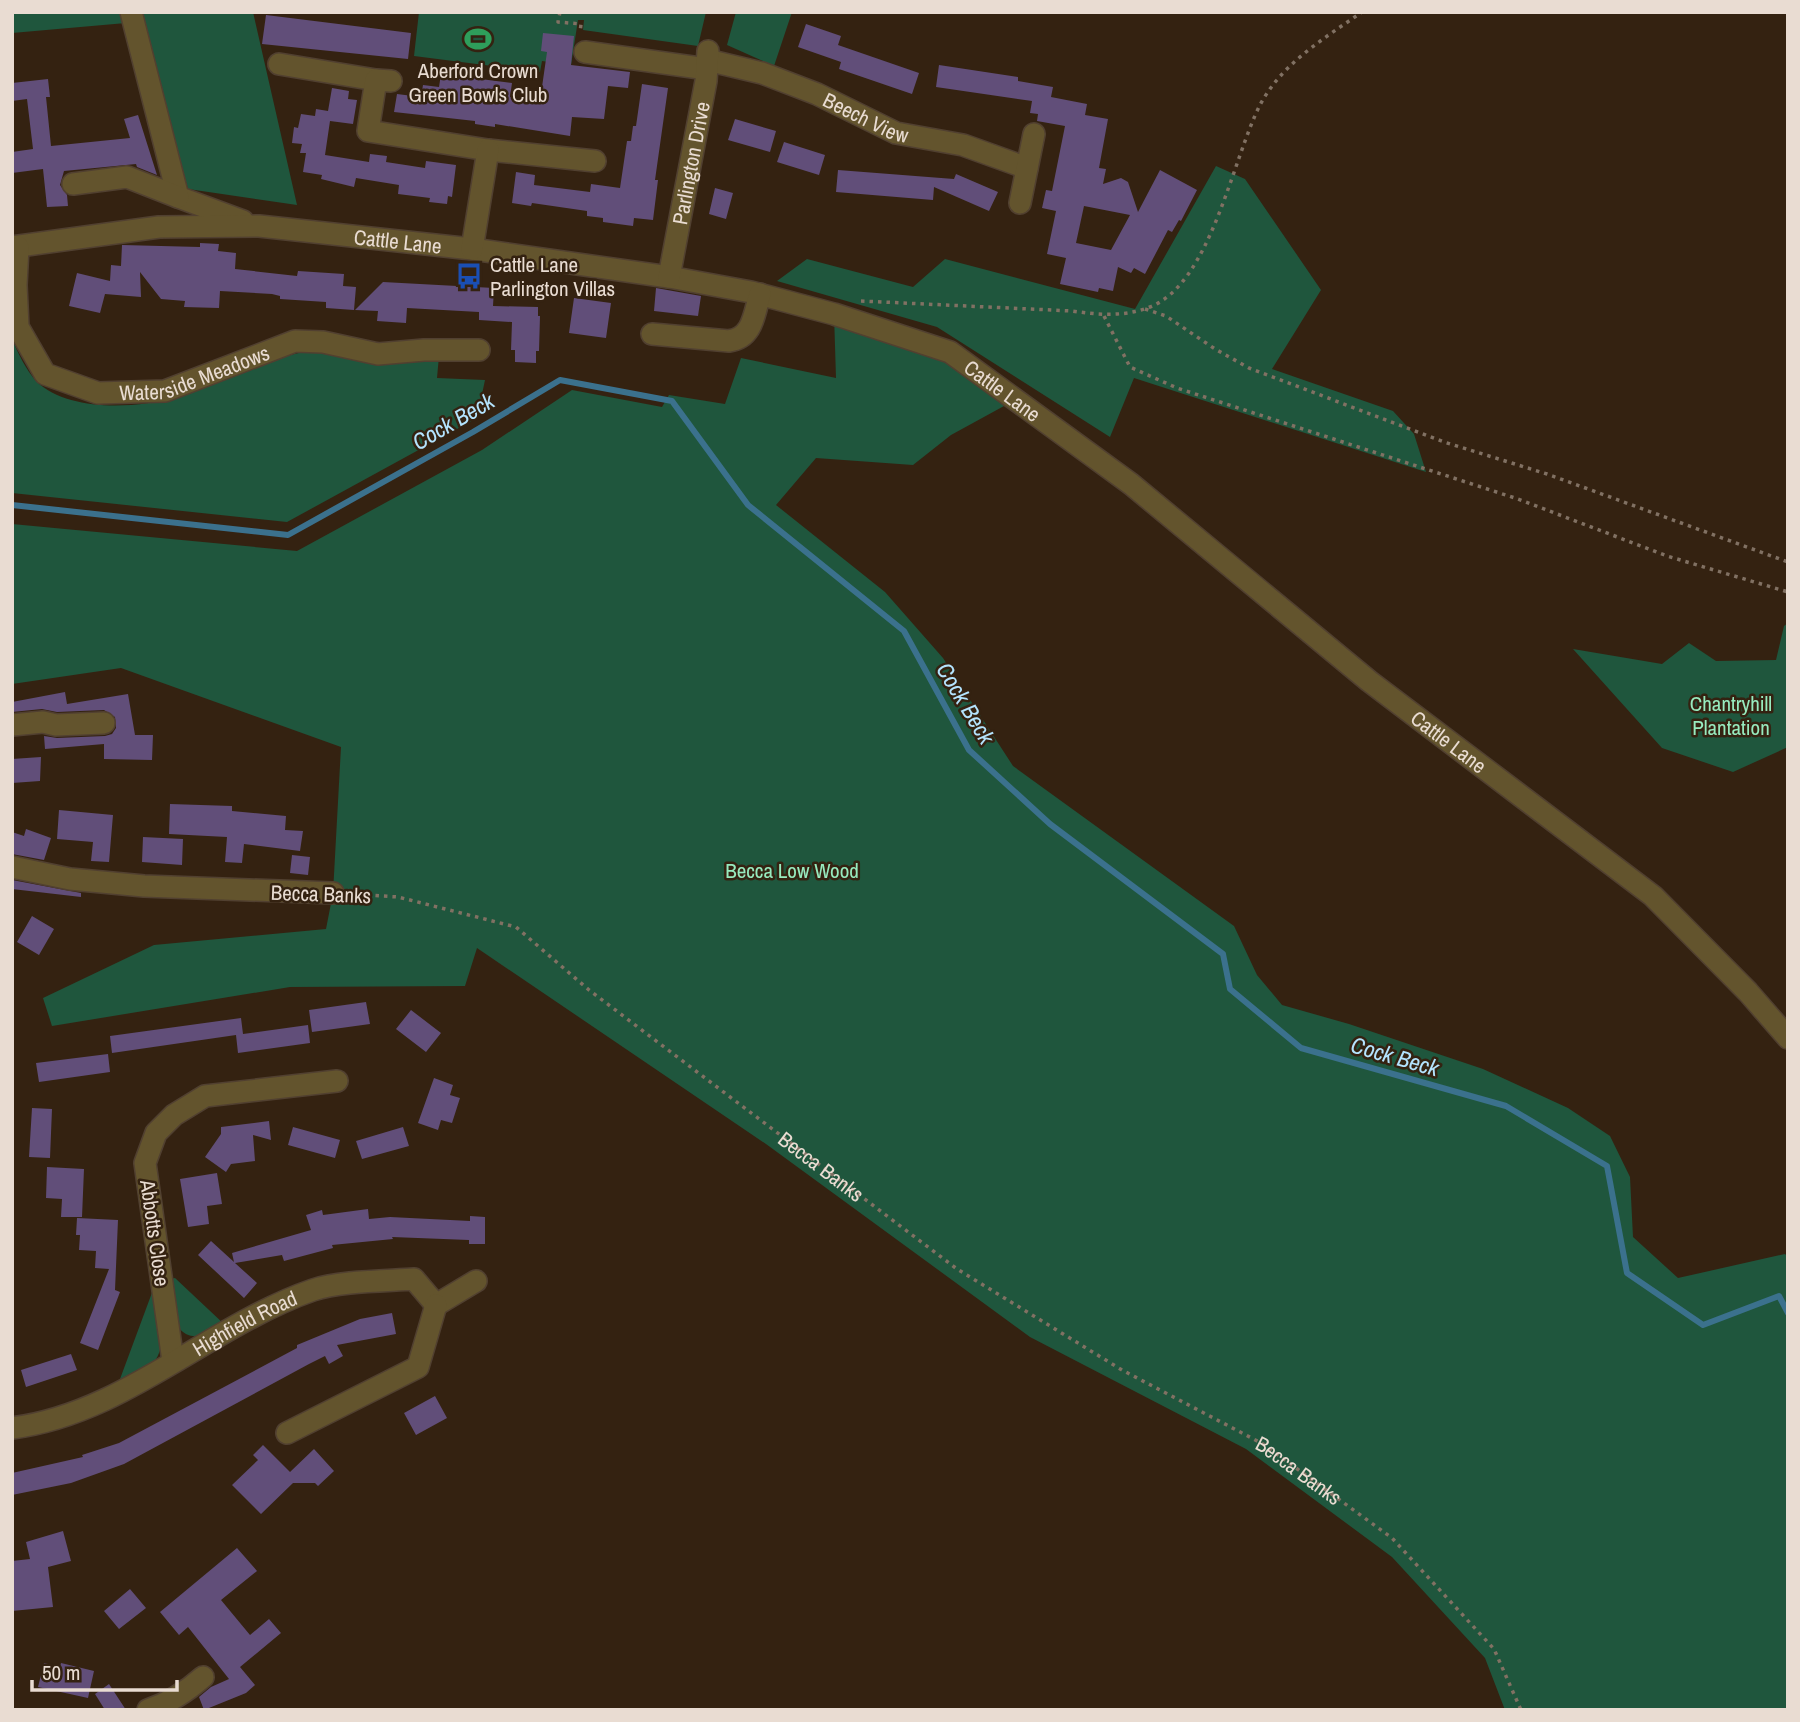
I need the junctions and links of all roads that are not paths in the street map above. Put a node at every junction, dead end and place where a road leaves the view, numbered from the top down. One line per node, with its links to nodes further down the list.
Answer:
1 (131, 12): 10 (street)
2 (585, 52): 3 (street, Beech View)
3 (707, 60): 8 (street, Beech View); 15 (street, Parlington Drive)
4 (279, 64): 6 (street)
5 (1034, 134): 8 (street)
6 (488, 150): 7 (street); 14 (street)
7 (595, 161)
8 (1027, 169): 11 (street)
9 (73, 184): 10 (street)
10 (178, 198): 12 (street)
11 (1020, 203)
12 (259, 226): 13 (street, Cattle Lane); 14 (street, Cattle Lane)
13 (15, 247): 18 (street, Waterside Meadows)
14 (472, 249): 15 (street, Cattle Lane)
15 (669, 277): 16 (street, Cattle Lane)
16 (760, 294): 17 (street); 23 (street, Cattle Lane)
17 (652, 334)
18 (479, 350)
19 (104, 723): 20 (street)
20 (12, 725)
21 (12, 867): 22 (street, Becca Banks)
22 (333, 894)
23 (1788, 1038)
24 (337, 1081): 27 (street, Abbotts Close)
25 (476, 1281): 26 (street)
26 (436, 1305): 27 (street, Highfield Road); 29 (street)
27 (173, 1361): 28 (street, Highfield Road)
28 (12, 1428)
29 (287, 1433)
30 (203, 1677): 31 (street)
31 (148, 1710)

